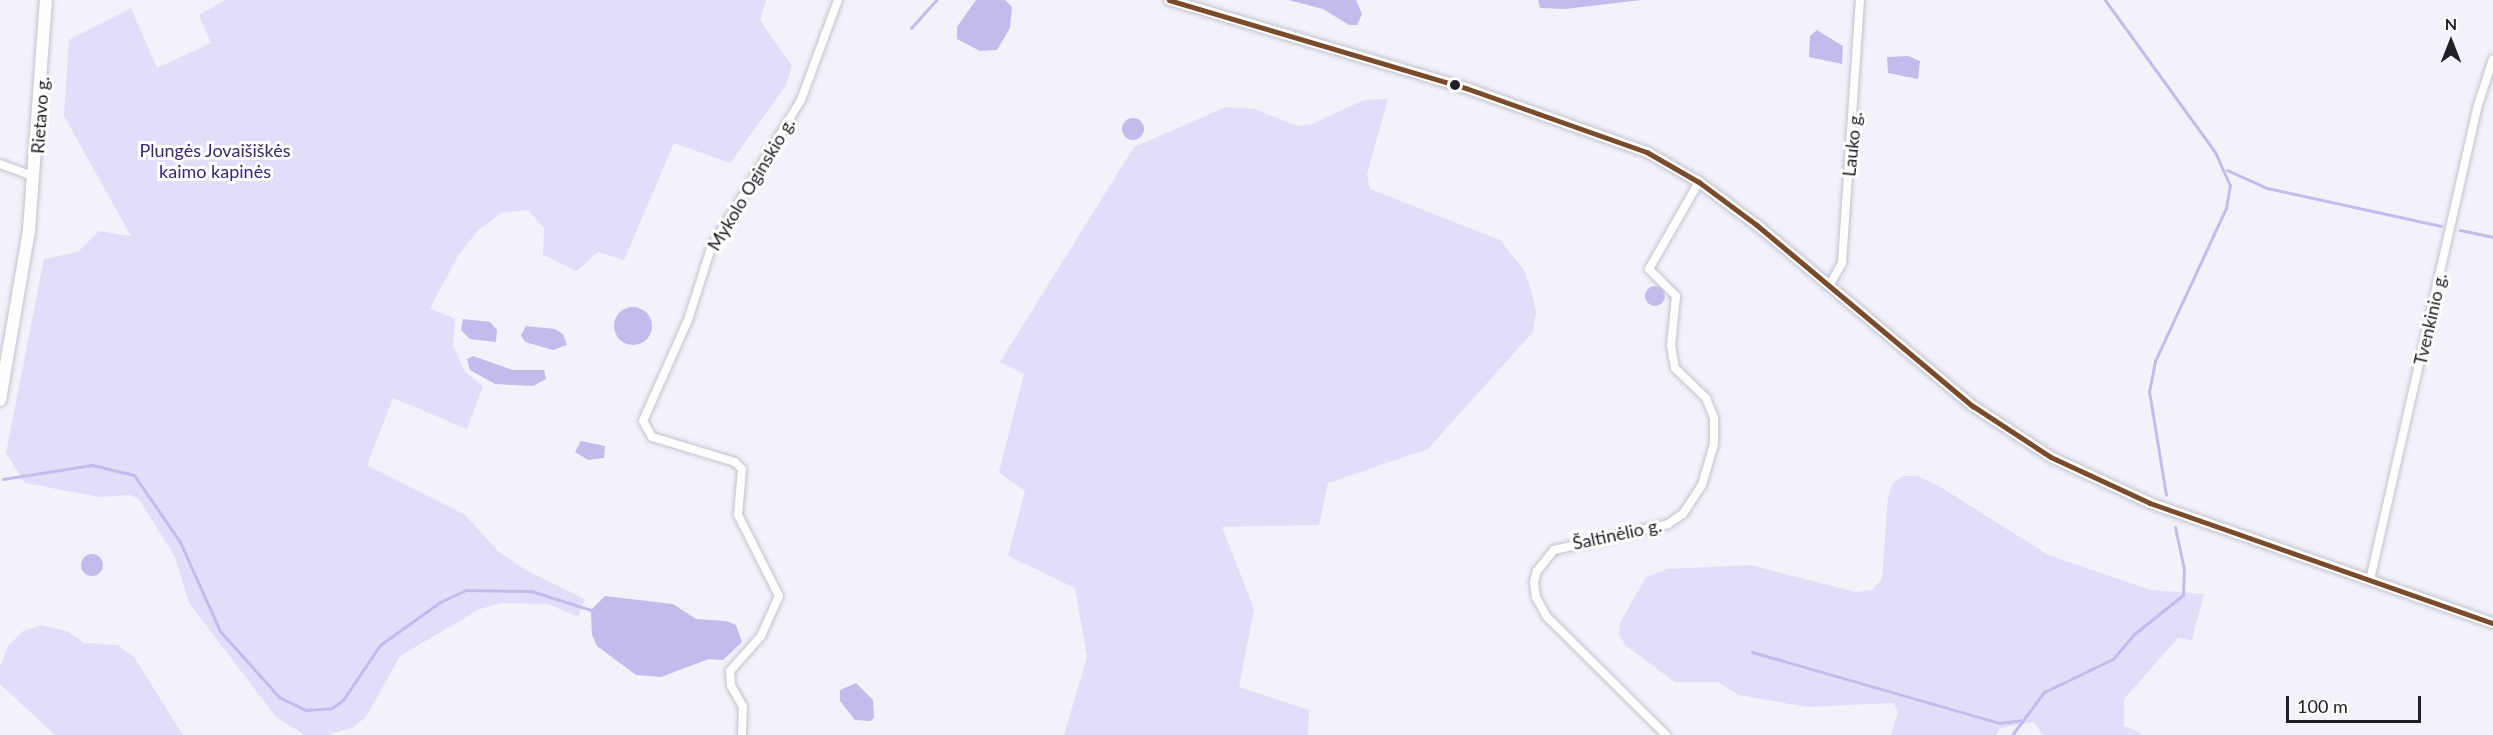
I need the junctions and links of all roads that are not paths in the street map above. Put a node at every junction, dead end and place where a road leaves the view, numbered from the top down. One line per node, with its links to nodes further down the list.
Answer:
1 (46, 0): 7 (main road, Rietavo g.)
2 (838, 0): 13 (street, Mykolo Oginskio g.)
3 (1169, 0): 8 (main road)
4 (1860, 0): 9 (street, Lauko g.)
5 (2493, 59): 11 (street, Tvenkinio g.)
6 (0, 164): 7 (street)
7 (35, 177): 10 (main road, Rietavo g.)
8 (1699, 182): 9 (main road); 14 (street, Šaltinėlio g.)
9 (1830, 284): 11 (main road)
10 (0, 400)
11 (2370, 580): 12 (main road)
12 (2493, 623)
13 (742, 735)
14 (1666, 735)

